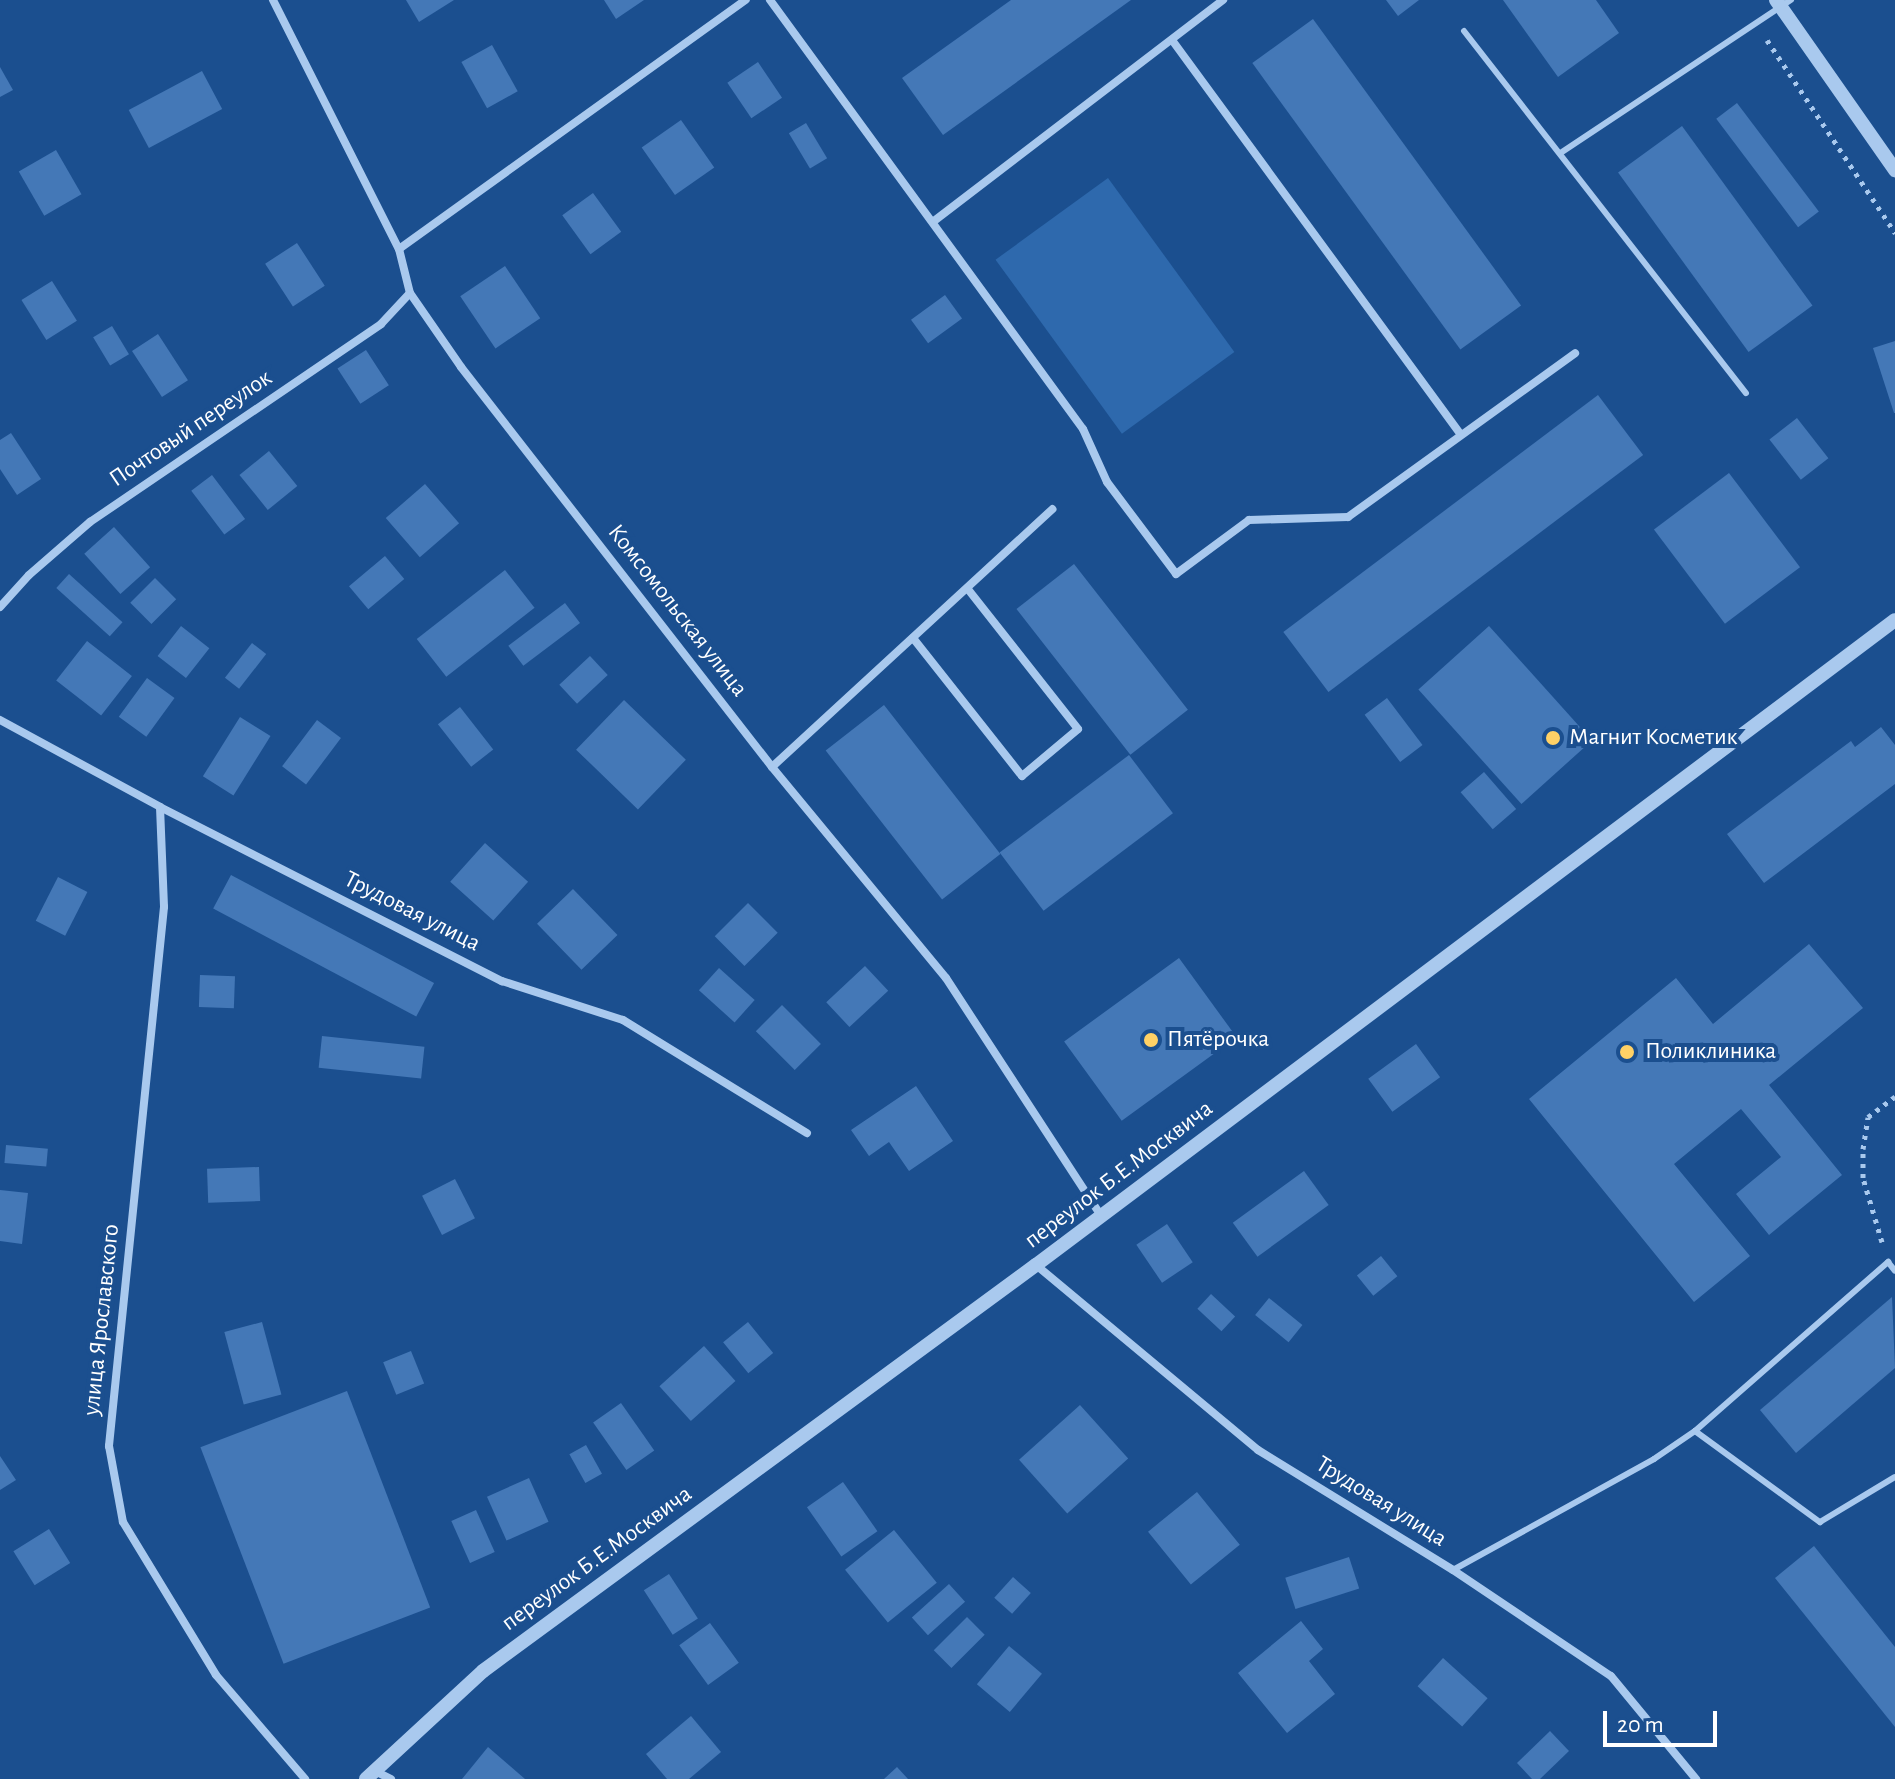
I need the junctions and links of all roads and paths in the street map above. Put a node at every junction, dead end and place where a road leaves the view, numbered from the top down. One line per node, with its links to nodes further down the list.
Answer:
1 (273, 0): 13 (street, Комсомольская улица)
2 (746, 0): 13 (street)
3 (770, 0): 11 (street)
4 (1223, 0): 8 (street)
5 (1783, 3): 6 (lane); 10 (street)
6 (1757, 25): 9 (lane); 12 (path)
7 (1464, 31): 9 (lane)
8 (1172, 40): 11 (street); 17 (street)
9 (1562, 152): 16 (lane)
10 (1895, 170)
11 (934, 221): 17 (street)
12 (1895, 233)
13 (399, 249): 14 (street, Комсомольская улица)
14 (410, 293): 20 (street, Почтовый переулок); 24 (street, Комсомольская улица)
15 (1575, 353): 17 (street)
16 (1746, 393)
17 (1461, 435)
18 (1053, 509): 19 (street)
19 (968, 589): 22 (street); 22 (street)
20 (0, 607)
21 (1895, 620): 28 (street, переулок Б.Е.Москвича)
22 (913, 638): 24 (street)
23 (0, 720): 25 (street, Трудовая улица)
24 (772, 767): 28 (street, Комсомольская улица)
25 (160, 807): 27 (street, Трудовая улица); 36 (street, улица Ярославского)
26 (1895, 1097): 29 (path)
27 (807, 1133)
28 (1101, 1216): 30 (street, переулок Б.Е.Москвича)
29 (1888, 1262): 31 (lane); 32 (lane)
30 (1036, 1265): 34 (street, Трудовая улица); 35 (street, переулок Б.Е.Москвича)
31 (1895, 1271)
32 (1695, 1431): 33 (lane); 34 (lane)
33 (1895, 1477)
34 (1453, 1570): 38 (street, Трудовая улица)
35 (370, 1775): 37 (street, переулок Б.Е.Москвича)
36 (305, 1779)
37 (391, 1779)
38 (1696, 1779)

